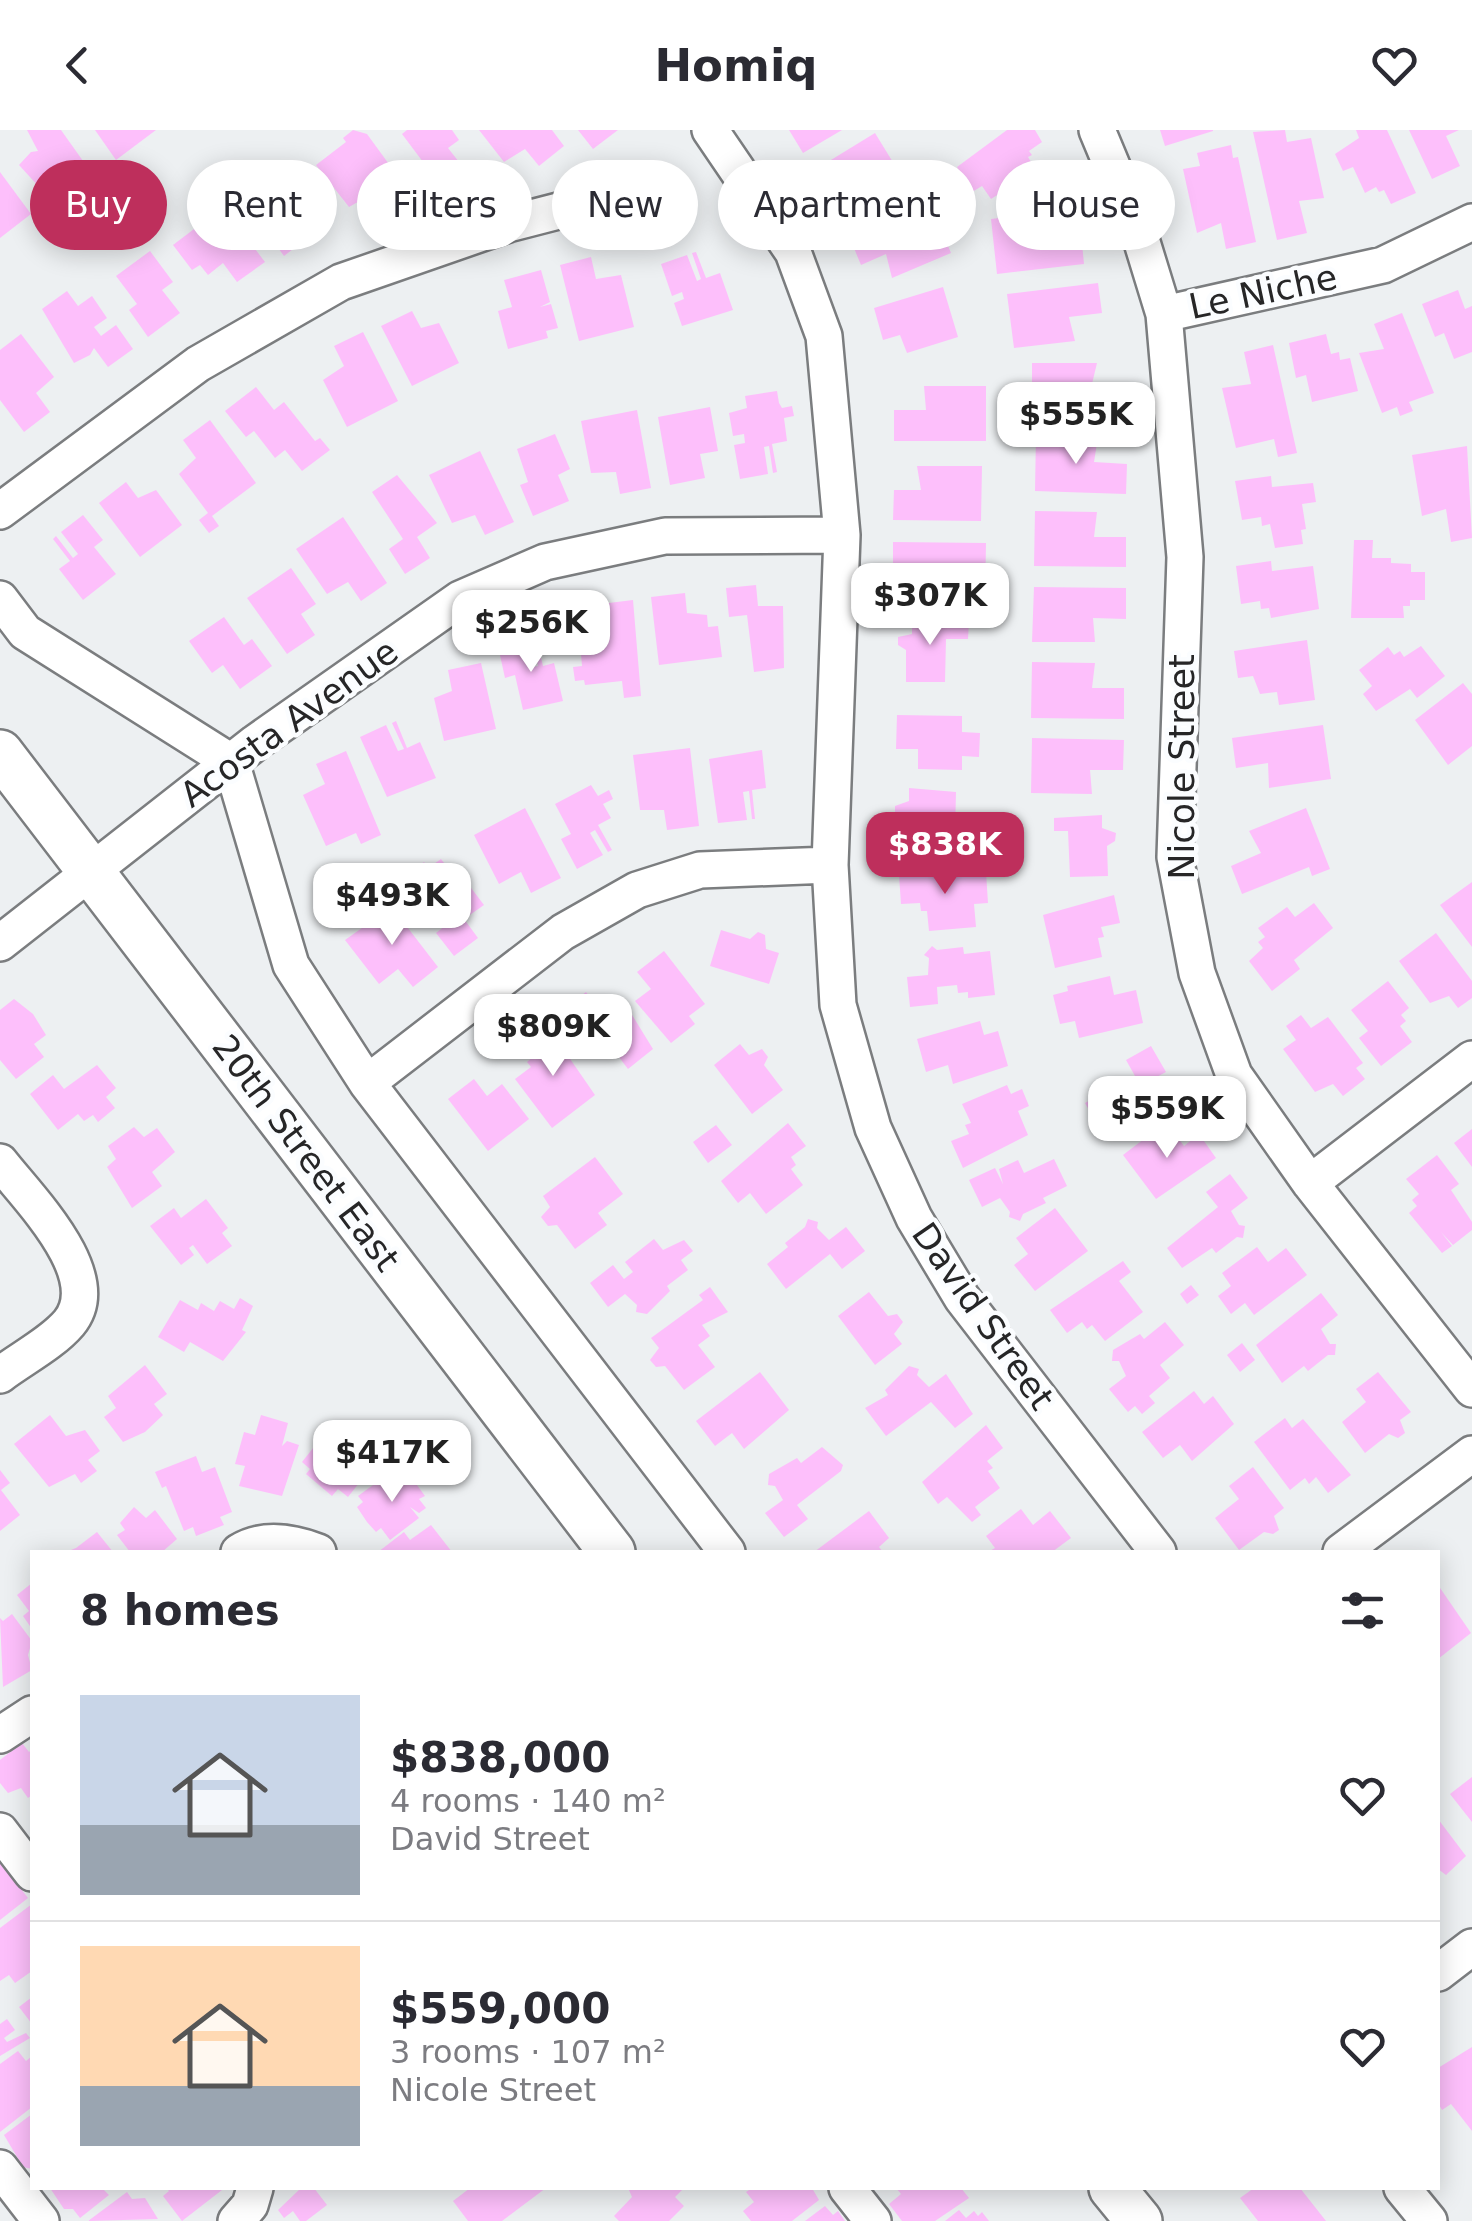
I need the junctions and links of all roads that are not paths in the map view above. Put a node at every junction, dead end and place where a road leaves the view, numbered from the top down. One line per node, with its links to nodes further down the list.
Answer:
1 (710, 130): 7 (street, David Street)
2 (1097, 130): 5 (street, Nicole Street)
3 (552, 213): 6 (street)
4 (1472, 222): 5 (street, Le Niche)
5 (1164, 314): 17 (street, Nicole Street)
6 (0, 511)
7 (842, 535): 10 (street, Acosta Avenue); 11 (street, David Street)
8 (0, 600): 10 (street)
9 (0, 753): 12 (main road, 20th Street East)
10 (231, 762): 12 (street, Acosta Avenue); 15 (street)
11 (830, 865): 15 (street); 25 (street, David Street)
12 (92, 873): 13 (street, Acosta Avenue); 23 (main road, 20th Street East)
13 (0, 943)
14 (1472, 1059): 17 (street)
15 (367, 1084): 24 (street)
16 (0, 1162): 18 (street)
17 (1310, 1182): 19 (street, Nicole Street)
18 (0, 1376)
19 (1472, 1389)
20 (1472, 1454): 26 (street)
21 (242, 1550): 22 (street)
22 (310, 1550)
23 (610, 1550)
24 (725, 1550)
25 (1156, 1550)
26 (1344, 1550)
27 (30, 1715): 28 (street)
28 (0, 1735)
29 (0, 1832): 30 (street)
30 (30, 1870)
31 (1472, 1947): 32 (street)
32 (1440, 1972)
33 (0, 2168): 38 (street)
34 (255, 2190): 39 (street)
35 (849, 2190): 40 (street)
36 (1114, 2190): 41 (main road)
37 (1404, 2190): 42 (street)
38 (40, 2221)
39 (236, 2221)
40 (873, 2221)
41 (1139, 2221)
42 (1428, 2221)

